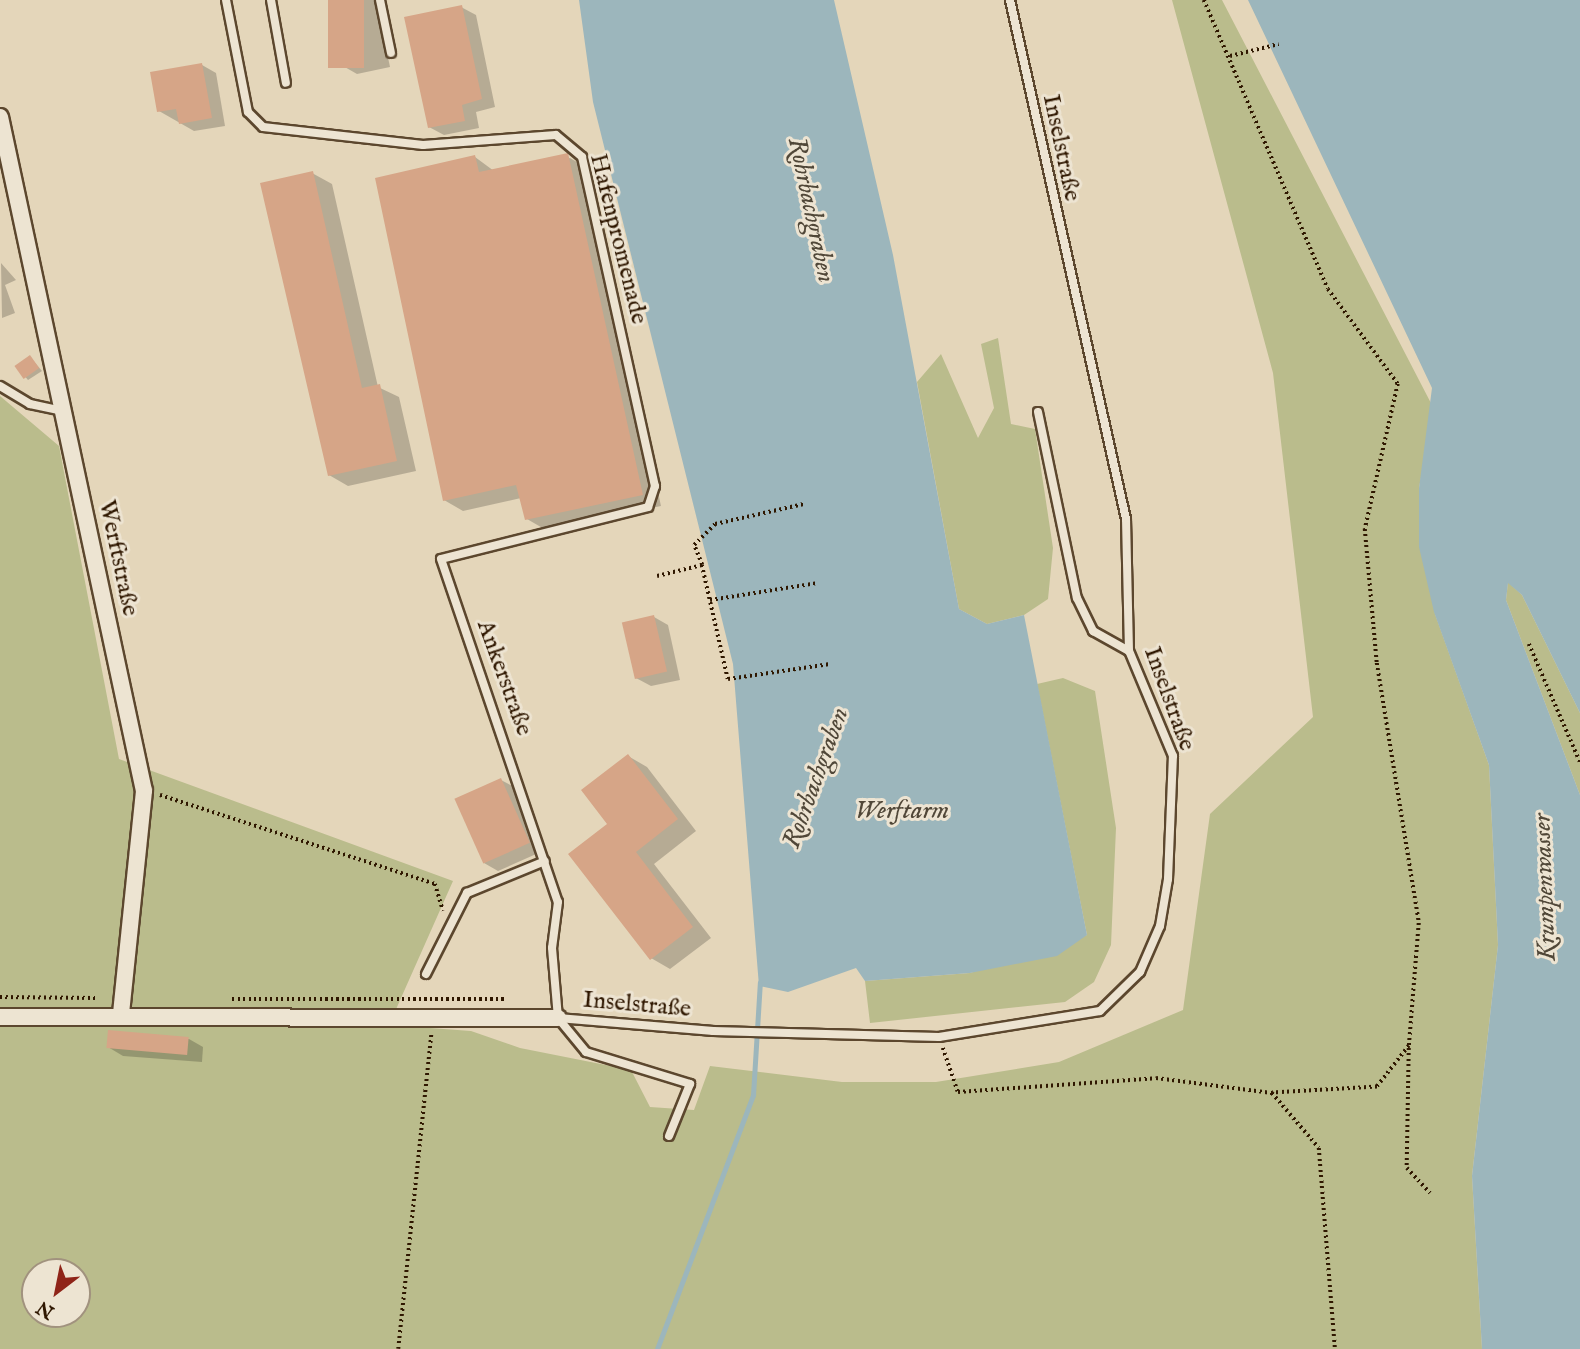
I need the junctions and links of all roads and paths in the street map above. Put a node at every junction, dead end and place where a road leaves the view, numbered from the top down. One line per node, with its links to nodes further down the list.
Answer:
1 (226, 0): 15 (lane, Hafenpromenade)
2 (271, 0): 9 (lane)
3 (380, 0): 7 (lane)
4 (1010, 0): 21 (lane, Inselstraße)
5 (1204, 0): 8 (path)
6 (1279, 44): 8 (path)
7 (391, 53)
8 (1230, 56): 34 (path)
9 (286, 83)
10 (0, 117): 12 (street, Werftstraße)
11 (0, 386): 12 (lane)
12 (64, 411): 24 (street, Werftstraße)
13 (1038, 412): 21 (lane)
14 (804, 504): 16 (path)
15 (648, 506): 25 (lane, Ankerstraße)
16 (702, 565): 17 (path); 19 (path)
17 (657, 576)
18 (817, 583): 19 (path)
19 (710, 600): 22 (path)
20 (1529, 644): 23 (path)
21 (1129, 651): 33 (lane, Inselstraße)
22 (830, 664)
23 (1580, 762)
24 (144, 790): 26 (path); 29 (street, Werftstraße)
25 (545, 861): 26 (lane); 32 (lane, Ankerstraße)
26 (447, 923): 27 (lane)
27 (426, 974)
28 (0, 997): 29 (path)
29 (122, 1006): 30 (street); 31 (street)
30 (433, 1014): 32 (street); 38 (path)
31 (0, 1017)
32 (558, 1018): 33 (lane, Inselstraße); 36 (lane)
33 (939, 1037): 35 (path)
34 (1409, 1046): 35 (path); 37 (path)
35 (1272, 1093): 39 (path)
36 (668, 1136)
37 (1430, 1193)
38 (398, 1349)
39 (1335, 1349)

